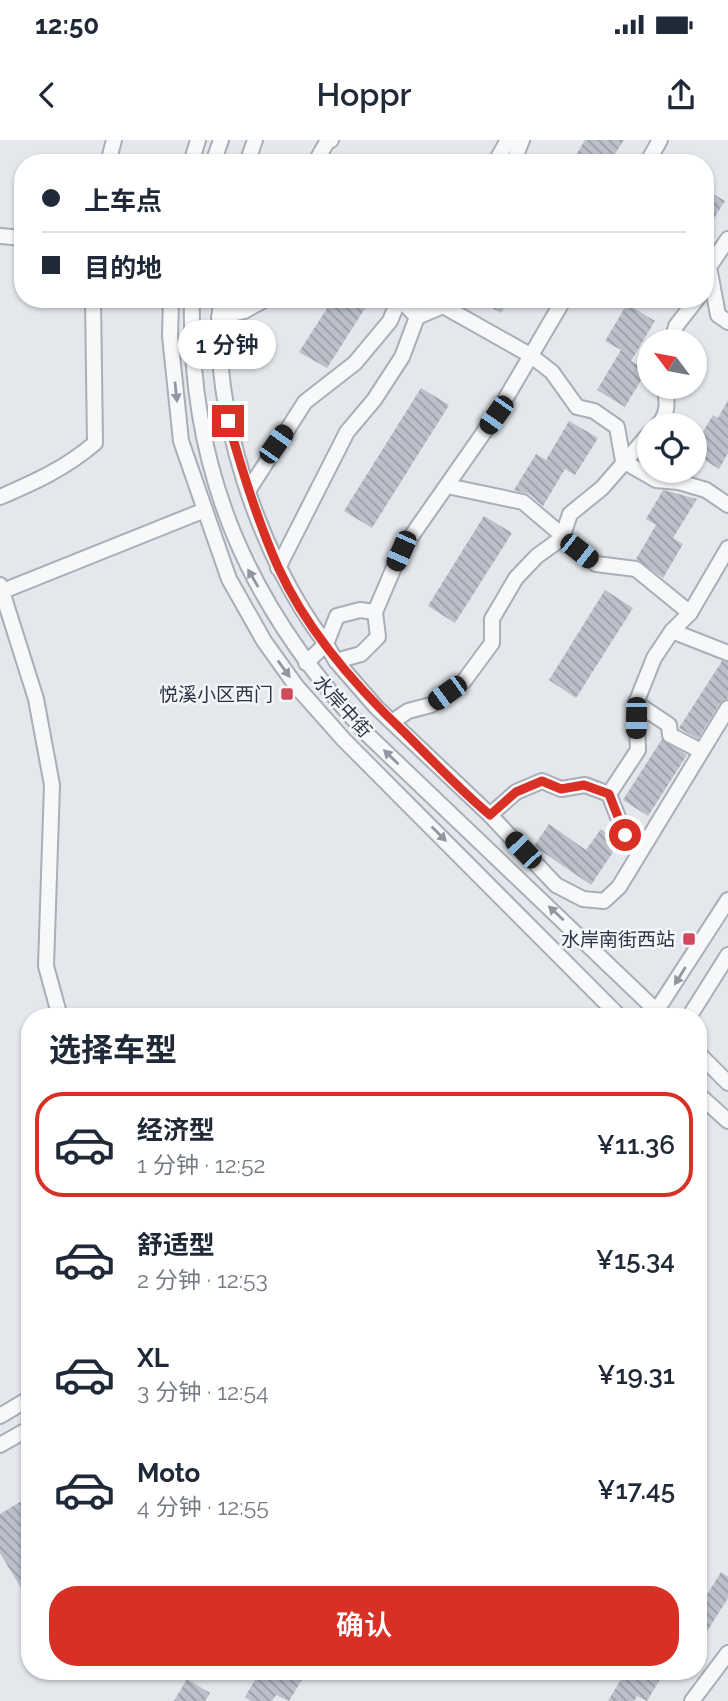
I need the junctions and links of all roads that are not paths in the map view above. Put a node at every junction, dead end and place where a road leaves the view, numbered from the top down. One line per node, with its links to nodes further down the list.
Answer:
1 (331, 140): 2 (street)
2 (321, 154)
3 (728, 239): 4 (street)
4 (714, 260)
5 (714, 306): 19 (street)
6 (93, 308): 26 (street)
7 (171, 308): 28 (street, 水岸中街, one-way to 28)
8 (192, 308): 39 (street, 水岸中街, one-way to 8)
9 (220, 308): 17 (street)
10 (250, 308): 17 (street)
11 (396, 308): 25 (street)
12 (409, 308): 18 (street)
13 (434, 308): 18 (street)
14 (451, 308): 21 (street)
15 (559, 308): 21 (street)
16 (689, 308): 20 (street)
17 (219, 317): 25 (street)
18 (418, 317): 31 (street)
19 (728, 322)
20 (675, 329)
21 (530, 355): 23 (street); 24 (street)
22 (637, 446): 23 (street)
23 (623, 461): 27 (street); 29 (street)
24 (447, 486): 29 (street); 33 (street)
25 (248, 491): 31 (street)
26 (0, 496)
27 (728, 505)
28 (205, 510): 32 (street); 50 (street, 水岸中街, one-way to 50)
29 (562, 538): 34 (street); 42 (street)
30 (728, 548): 34 (street)
31 (278, 568): 36 (street)
32 (2, 588): 49 (street)
33 (375, 612): 36 (street); 38 (street)
34 (690, 613): 35 (street)
35 (672, 631): 37 (street); 40 (street)
36 (327, 644): 38 (street); 39 (street)
37 (728, 653)
38 (336, 661): 42 (street)
39 (306, 663): 51 (street, 水岸中街, one-way to 39)
40 (636, 703): 43 (street); 44 (street)
41 (728, 708): 43 (street)
42 (392, 722): 45 (street)
43 (701, 751): 46 (street)
44 (609, 794): 45 (street); 46 (street)
45 (490, 815): 46 (street)
46 (646, 842)
47 (728, 900): 52 (street, one-way to 52)
48 (728, 955): 53 (street)
49 (58, 1008)
50 (611, 1008)
51 (651, 1008)
52 (662, 1008)
53 (695, 1008)
54 (707, 1062): 55 (street)
55 (728, 1083)
56 (707, 1102): 57 (street)
57 (728, 1121)
58 (21, 1403): 59 (street)
59 (0, 1416)
60 (21, 1433): 61 (street)
61 (0, 1445)
62 (728, 1653): 63 (street)
63 (692, 1701)

